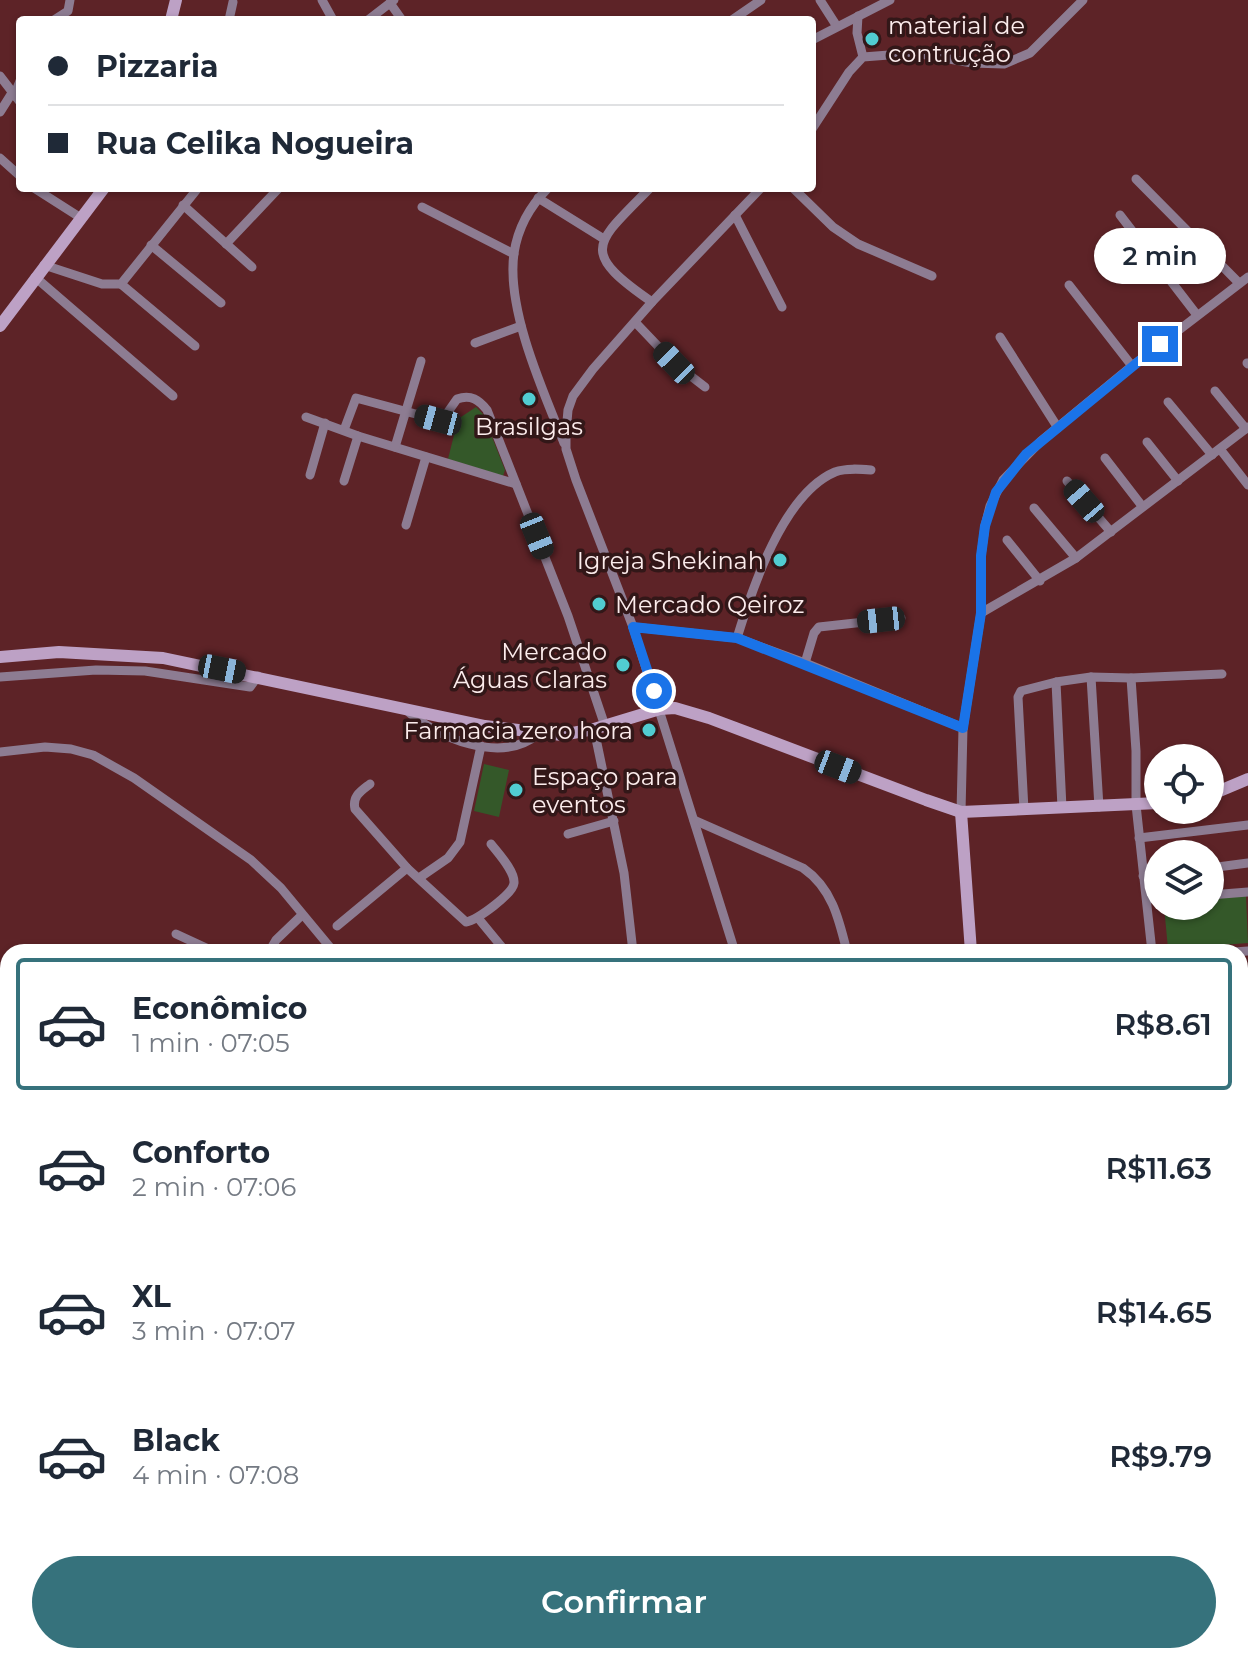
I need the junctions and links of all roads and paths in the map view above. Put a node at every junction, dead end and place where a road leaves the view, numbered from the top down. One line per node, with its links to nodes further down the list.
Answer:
1 (70, 0): 7 (street)
2 (761, 0): 9 (street)
3 (820, 0): 11 (street)
4 (890, 0): 10 (street)
5 (1083, 0): 13 (street)
6 (392, 2): 8 (street)
7 (67, 16)
8 (373, 16)
9 (738, 16)
10 (858, 16): 11 (street); 13 (street)
11 (836, 25): 12 (street)
12 (816, 38)
13 (863, 57): 17 (street)
14 (0, 76): 15 (street)
15 (15, 97): 16 (street)
16 (0, 112)
17 (816, 123)
18 (0, 158): 19 (street)
19 (16, 172)
20 (1136, 179): 43 (street)
21 (40, 192): 34 (street)
22 (101, 192): 34 (main road)
23 (194, 192): 30 (street)
24 (275, 192): 36 (street)
25 (544, 192): 29 (street)
26 (646, 192): 35 (street)
27 (757, 192): 32 (street)
28 (797, 192): 41 (street)
29 (538, 198): 35 (street); 38 (street)
30 (183, 205): 36 (street); 37 (street)
31 (422, 207): 38 (street)
32 (735, 215): 46 (street); 48 (street)
33 (1120, 215): 49 (street)
34 (81, 218): 39 (main road)
35 (604, 239): 46 (street)
36 (226, 244): 40 (street)
37 (151, 245): 44 (street); 47 (street)
38 (514, 254): 52 (street)
39 (44, 265): 42 (main road); 44 (street)
40 (252, 267)
41 (932, 276)
42 (35, 277): 51 (main road); 60 (street)
43 (1244, 280): 49 (street)
44 (121, 284): 55 (street)
45 (1069, 285): 57 (street)
46 (652, 302): 50 (street)
47 (221, 303)
48 (782, 307)
49 (1197, 315): 57 (street)
50 (635, 322): 58 (street); 71 (street)
51 (0, 326)
52 (521, 326): 54 (street); 71 (street)
53 (1000, 337): 65 (street)
54 (475, 343)
55 (195, 346)
56 (421, 361): 62 (street)
57 (1132, 366): 65 (street)
58 (705, 387)
59 (1215, 391): 66 (street)
60 (173, 396)
61 (1168, 402): 72 (street)
62 (407, 411): 67 (street); 70 (street); 80 (street)
63 (306, 417): 64 (street)
64 (325, 423): 67 (street); 76 (street)
65 (1058, 428): 89 (street)
66 (1247, 428): 72 (street)
67 (344, 430): 68 (street)
68 (358, 436): 70 (street); 77 (street)
69 (1147, 442): 79 (street)
70 (395, 447): 73 (street)
71 (566, 449): 91 (street)
72 (1216, 452): 79 (street); 81 (street)
73 (426, 457): 80 (street); 84 (street)
74 (1105, 458): 82 (street)
75 (871, 470): 92 (street)
76 (310, 475)
77 (344, 481)
78 (1067, 481): 85 (street)
79 (1178, 481): 82 (street)
80 (516, 484): 103 (street)
81 (1248, 485)
82 (1142, 506): 85 (street)
83 (1034, 508): 87 (street)
84 (406, 525)
85 (1111, 532): 87 (street)
86 (1007, 540): 88 (street)
87 (1076, 558): 88 (street)
88 (1040, 581): 89 (street)
89 (981, 613): 104 (street)
90 (901, 618): 94 (street)
91 (633, 627): 92 (street); 102 (street)
92 (737, 638): 94 (street)
93 (0, 657): 96 (main road)
94 (805, 663): 104 (street)
95 (1222, 674): 99 (street)
96 (258, 676): 97 (street); 101 (main road)
97 (0, 677)
98 (1091, 677): 99 (street); 100 (street); 113 (street)
99 (1131, 678): 112 (street)
100 (1056, 682): 114 (street); 115 (street)
101 (402, 707): 105 (main road); 106 (street)
102 (660, 709): 103 (main road); 116 (main road); 117 (street)
103 (600, 728): 105 (main road); 118 (street)
104 (963, 728): 116 (street)
105 (538, 734): 106 (street)
106 (481, 746): 127 (street)
107 (0, 752): 131 (street)
108 (1248, 779): 110 (main road)
109 (370, 784): 125 (street)
110 (1224, 789)
111 (1144, 804): 112 (main road)
112 (1136, 805): 113 (main road); 121 (street)
113 (1099, 807): 114 (main road)
114 (1062, 808): 115 (main road)
115 (1024, 810): 116 (main road)
116 (961, 812): 143 (main road)
117 (694, 820): 141 (street); 142 (street)
118 (614, 821): 120 (street); 140 (street)
119 (1248, 825): 121 (street)
120 (568, 834)
121 (1139, 838): 126 (street)
122 (491, 844): 132 (street)
123 (1248, 863): 124 (street)
124 (1224, 866)
125 (407, 868): 127 (street); 134 (street)
126 (1143, 876): 128 (street)
127 (419, 878): 132 (street)
128 (1144, 884)
129 (1248, 892): 130 (street)
130 (1224, 894)
131 (302, 915): 137 (street); 138 (street)
132 (478, 918): 139 (street)
133 (1148, 920): 144 (street)
134 (337, 926)
135 (176, 934): 136 (street)
136 (198, 944)
137 (274, 944)
138 (327, 944)
139 (499, 944)
140 (632, 944)
141 (733, 944)
142 (845, 944)
143 (970, 944)
144 (1151, 944)

